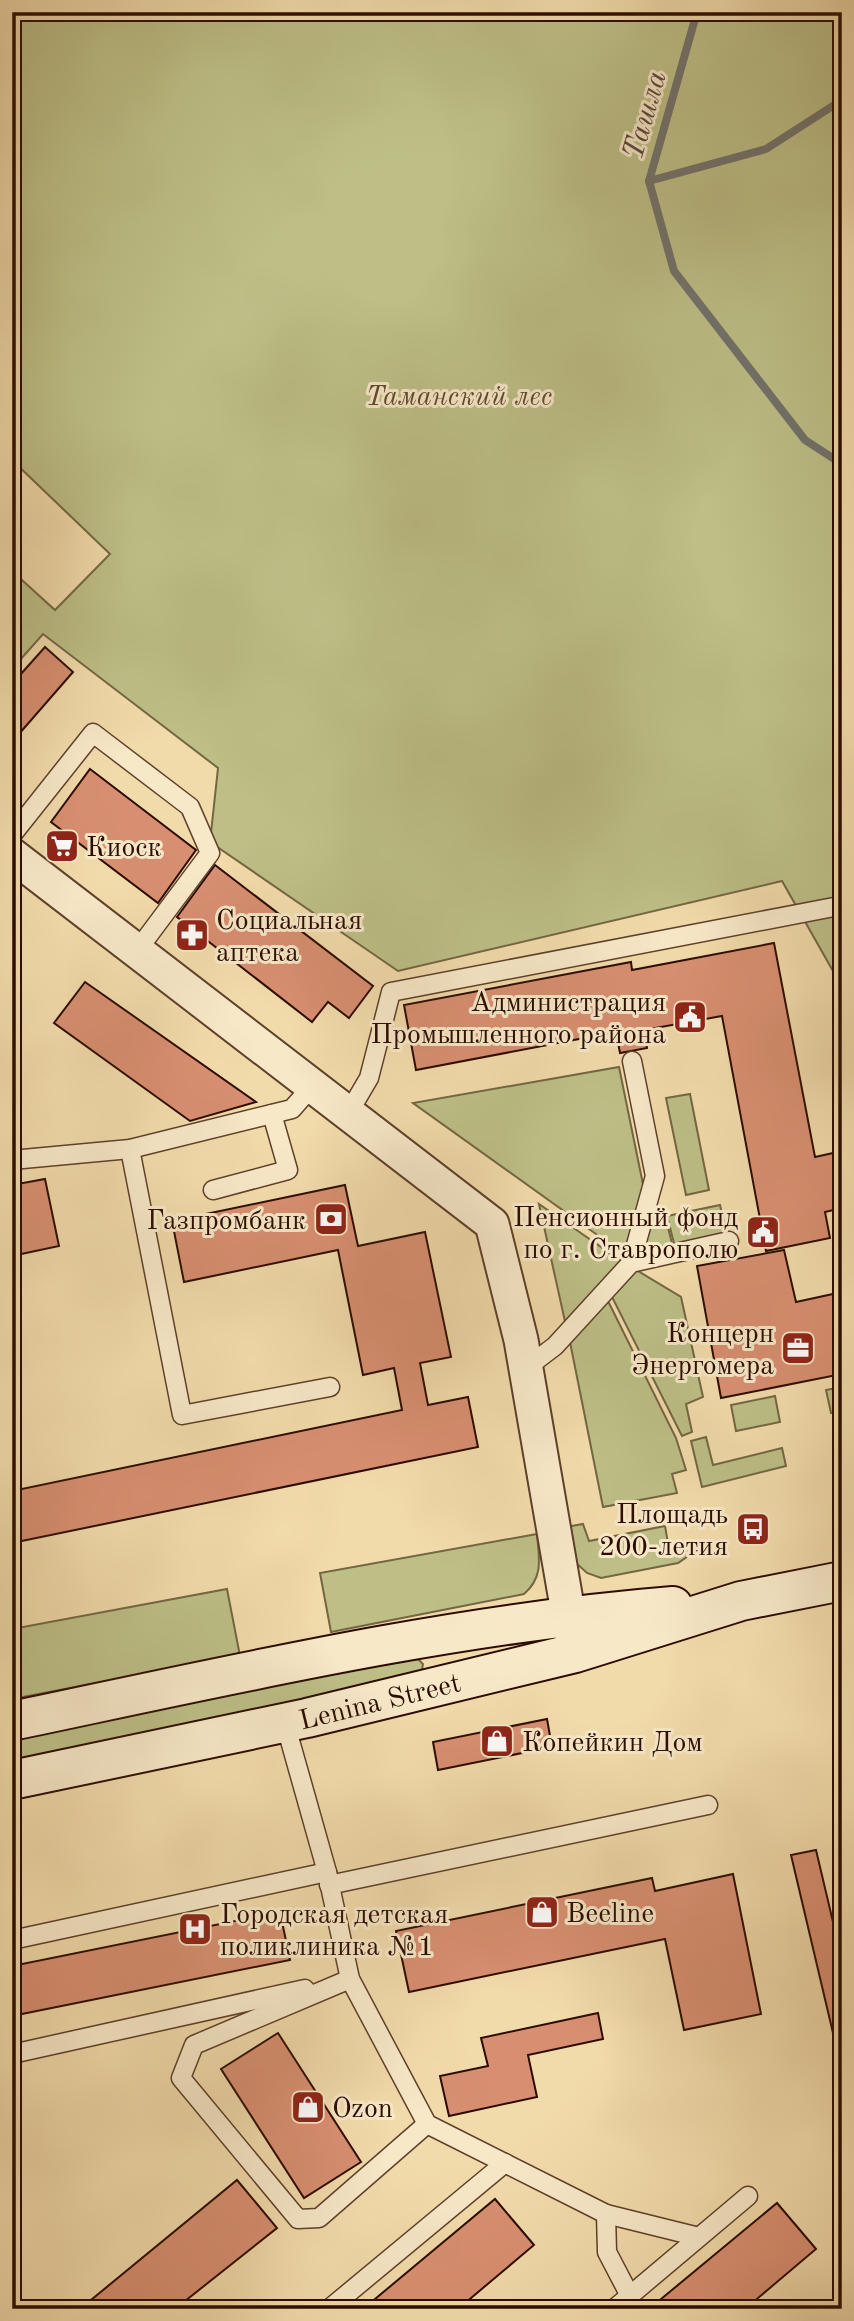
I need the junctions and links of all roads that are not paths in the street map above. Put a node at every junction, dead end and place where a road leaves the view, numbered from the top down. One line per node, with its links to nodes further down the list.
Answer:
1 (12, 835): 4 (lane)
2 (12, 855): 4 (street)
3 (834, 907): 7 (lane)
4 (136, 951): 6 (street)
5 (632, 1061): 13 (lane)
6 (313, 1085): 7 (street); 8 (lane)
7 (349, 1112): 14 (street)
8 (272, 1114): 9 (lane); 11 (lane)
9 (130, 1149): 10 (lane); 15 (lane)
10 (12, 1160)
11 (213, 1190)
12 (729, 1241): 13 (lane)
13 (631, 1263): 14 (lane)
14 (526, 1368): 18 (street)
15 (330, 1387)
16 (842, 1581): 17 (main road, Lenina Street)
17 (741, 1601): 18 (main road, Lenina Street); 19 (main road, Lenina Street)
18 (568, 1614): 19 (street); 20 (main road, Lenina Street)
19 (575, 1653): 21 (main road, Lenina Street)
20 (12, 1721)
21 (285, 1723): 22 (main road, Lenina Street); 24 (lane)
22 (12, 1780)
23 (708, 1805): 24 (lane)
24 (328, 1879): 25 (lane); 26 (lane)
25 (12, 1940)
26 (350, 1979): 27 (lane); 28 (lane); 28 (lane)
27 (12, 2054)
28 (427, 2124): 29 (lane)
29 (505, 2163): 31 (lane); 34 (lane)
30 (748, 2196): 32 (lane)
31 (606, 2214): 32 (lane); 33 (lane)
32 (699, 2237): 33 (lane)
33 (630, 2296): 35 (lane)
34 (329, 2309)
35 (614, 2309)

